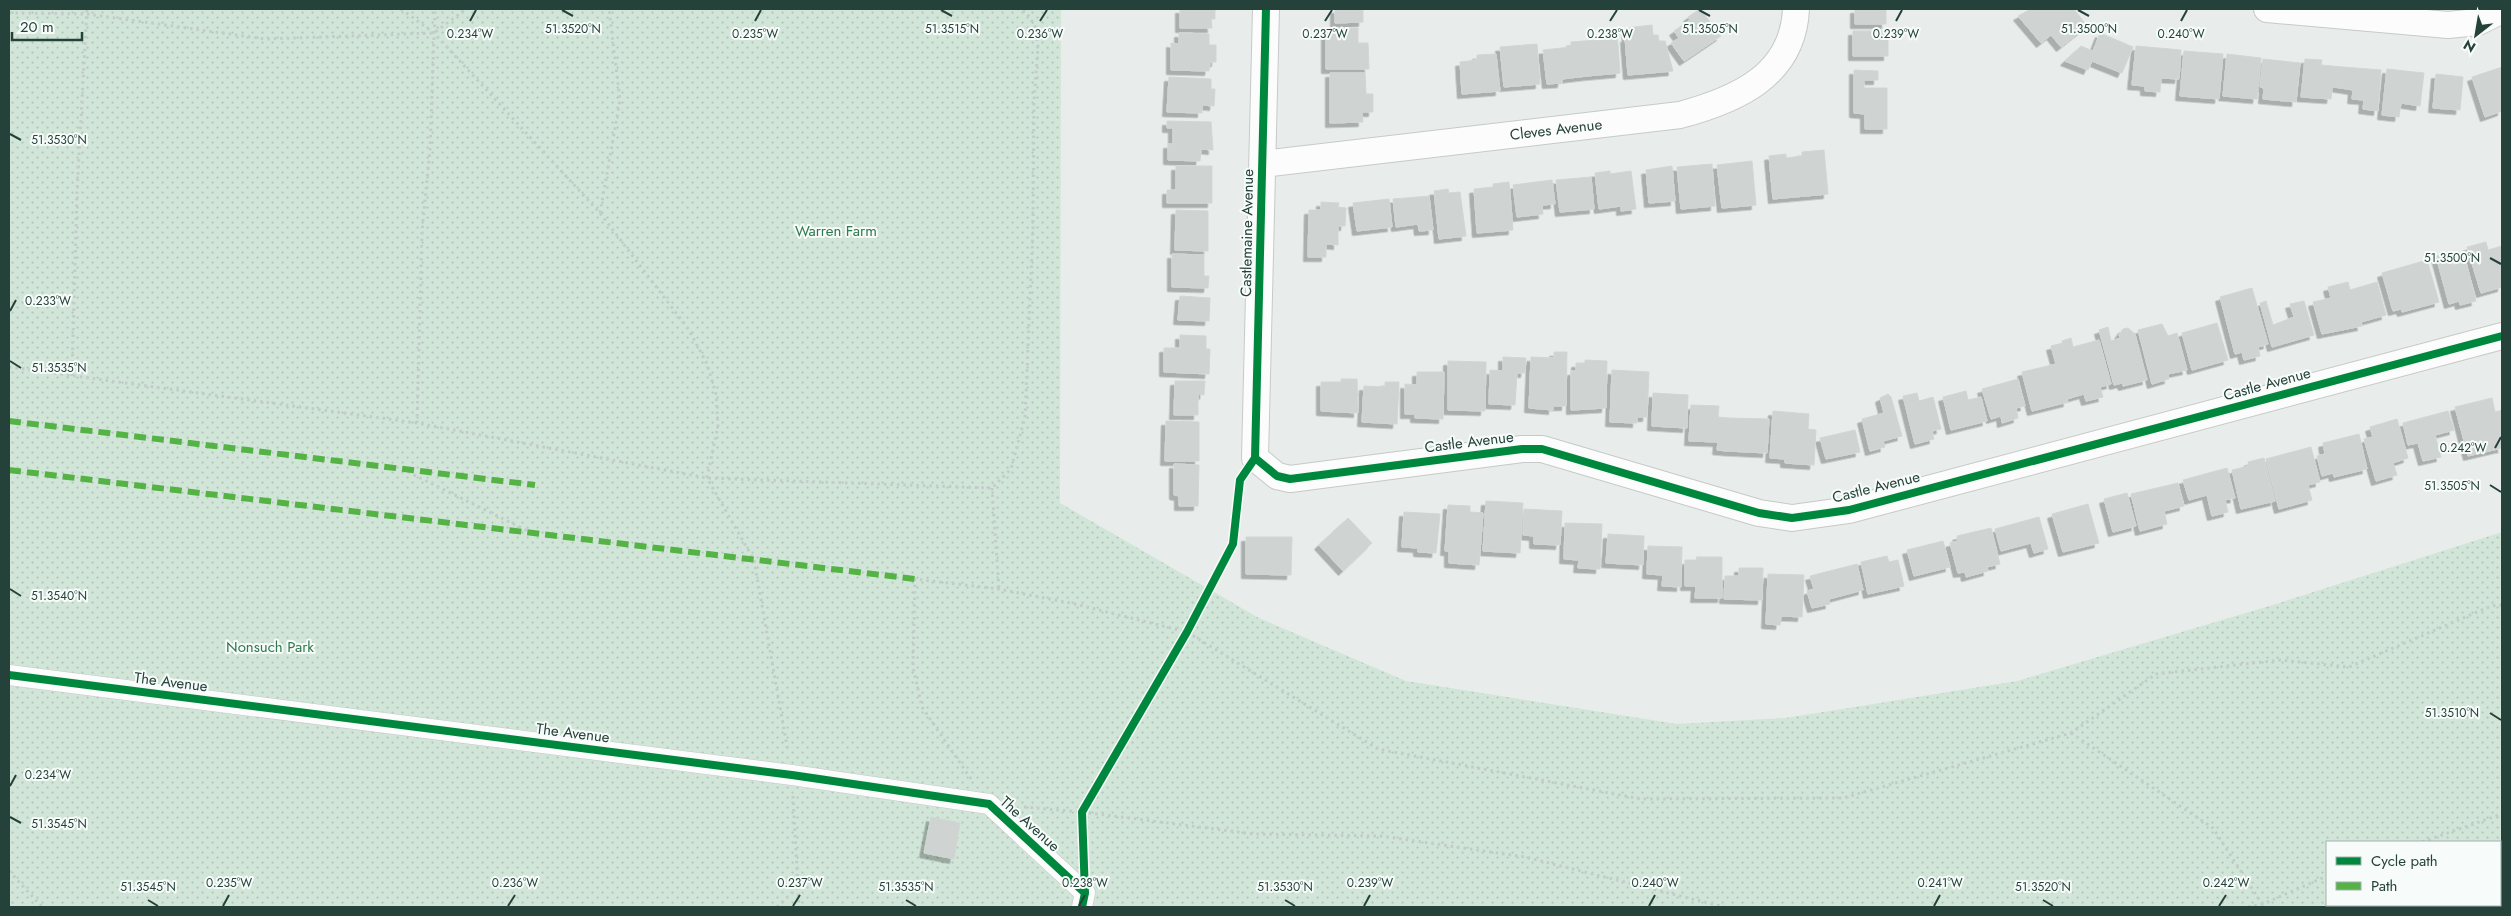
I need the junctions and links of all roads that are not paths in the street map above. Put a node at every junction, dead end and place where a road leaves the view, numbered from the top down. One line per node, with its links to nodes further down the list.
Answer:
1 (1266, 9): 5 (street, Castlemaine Avenue)
2 (1796, 9): 5 (street, Cleves Avenue)
3 (2267, 9): 4 (street)
4 (2502, 10)
5 (1263, 164): 7 (street, Castlemaine Avenue)
6 (2502, 336): 7 (street, Castle Avenue)
7 (1255, 458)
8 (9, 675): 9 (street, The Avenue)
9 (1082, 907)

